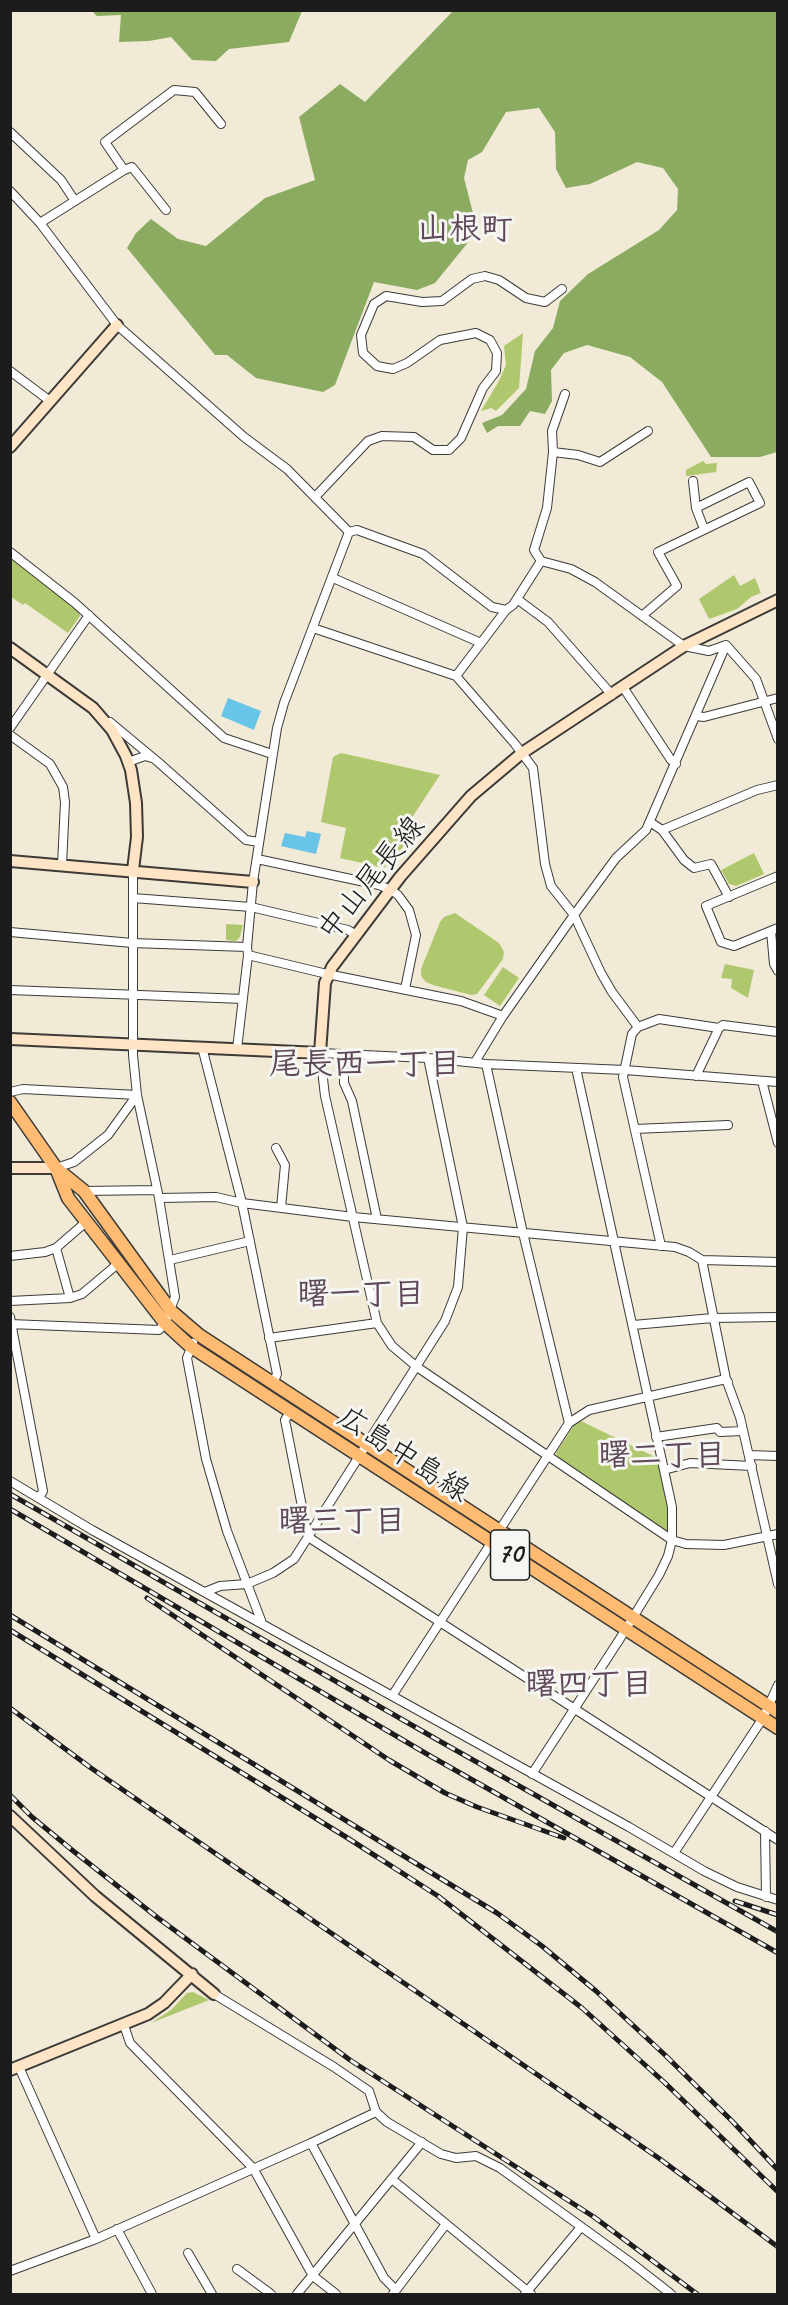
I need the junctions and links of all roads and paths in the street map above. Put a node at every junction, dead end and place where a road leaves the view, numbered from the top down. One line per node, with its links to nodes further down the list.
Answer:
1 (221, 124): 3 (street)
2 (10, 132): 5 (street)
3 (124, 170): 5 (street); 6 (street)
4 (10, 191): 7 (street)
5 (75, 201): 7 (street)
6 (166, 210)
7 (40, 224): 9 (street)
8 (562, 289): 17 (street)
9 (117, 325): 12 (street); 17 (street)
10 (10, 372): 12 (street)
11 (565, 394): 15 (street)
12 (50, 401): 14 (street)
13 (648, 431): 15 (street)
14 (10, 447)
15 (553, 452): 22 (street)
16 (693, 481): 18 (street)
17 (316, 496): 20 (street)
18 (696, 508): 19 (street); 19 (street)
19 (704, 529): 28 (street)
20 (350, 532): 23 (street); 26 (street)
21 (10, 552): 27 (street)
22 (541, 561): 24 (street); 28 (street)
23 (333, 578): 29 (street); 30 (street)
24 (517, 599): 26 (street); 37 (street)
25 (777, 600): 32 (street, 中山尾長線)
26 (506, 610): 30 (street)
27 (89, 615): 34 (street); 46 (street)
28 (642, 616): 32 (street)
29 (313, 628): 35 (street); 46 (street)
30 (482, 643): 35 (street)
31 (726, 645): 32 (street); 39 (street); 41 (street)
32 (684, 646): 36 (street, 中山尾長線)
33 (10, 648): 34 (street)
34 (48, 675): 40 (street); 42 (street)
35 (456, 676): 45 (street)
36 (624, 687): 37 (street, 中山尾長線); 49 (street)
37 (612, 695): 45 (street, 中山尾長線)
38 (777, 698): 39 (street)
39 (763, 700): 41 (street); 44 (street)
40 (93, 708): 47 (street); 48 (street)
41 (697, 716): 49 (street)
42 (10, 728)
43 (10, 735): 56 (street)
44 (777, 739)
45 (522, 753): 60 (street, 中山尾長線); 64 (street)
46 (272, 754): 53 (street)
47 (128, 762): 48 (street); 57 (street)
48 (158, 762): 53 (street)
49 (676, 764): 51 (street)
50 (777, 784): 52 (street)
51 (650, 822): 52 (street); 64 (street)
52 (662, 830): 61 (street)
53 (259, 842): 54 (street)
54 (257, 859): 59 (street); 60 (street)
55 (10, 861): 56 (street)
56 (62, 865): 57 (street)
57 (134, 870): 59 (street); 62 (street)
58 (777, 876): 61 (street)
59 (254, 882): 63 (street)
60 (391, 890): 67 (street, 中山尾長線); 72 (street)
61 (729, 897): 65 (street)
62 (133, 898): 63 (street); 68 (street)
63 (251, 907): 67 (street); 69 (street)
64 (574, 915): 76 (street); 77 (street)
65 (774, 929): 70 (street)
66 (10, 932): 68 (street)
67 (357, 935): 71 (street, 中山尾長線)
68 (132, 943): 69 (street); 74 (street)
69 (248, 951): 71 (street); 75 (street)
70 (777, 971)
71 (327, 974): 72 (street); 84 (street, 中山尾長線)
72 (405, 988): 76 (street)
73 (10, 990): 74 (street)
74 (132, 994): 75 (street); 81 (street)
75 (243, 999): 83 (street)
76 (502, 1016): 87 (street)
77 (638, 1027): 78 (street); 90 (street)
78 (719, 1028): 79 (street); 91 (street)
79 (777, 1031)
80 (10, 1040): 81 (street)
81 (132, 1044): 82 (street); 95 (street)
82 (202, 1047): 83 (street); 105 (street)
83 (237, 1049): 84 (street)
84 (320, 1053): 85 (street); 107 (street)
85 (344, 1054): 86 (street); 108 (street)
86 (428, 1058): 87 (street); 110 (street)
87 (475, 1062): 88 (street)
88 (486, 1064): 89 (street); 111 (street)
89 (576, 1068): 90 (street); 113 (street)
90 (625, 1070): 91 (street); 98 (street)
91 (696, 1076): 92 (street)
92 (762, 1081): 93 (street); 99 (street)
93 (777, 1082)
94 (10, 1092): 95 (street)
95 (137, 1095): 102 (street); 104 (street)
96 (10, 1102): 102 (main road, 広島中島線 / 70)
97 (728, 1125): 98 (street)
98 (635, 1129): 114 (street)
99 (777, 1143)
100 (276, 1148): 106 (street)
101 (10, 1168): 102 (street)
102 (56, 1168): 103 (main road, 広島中島線 / 70); 109 (main road, 広島中島線 / 70)
103 (84, 1191): 104 (street); 123 (main road, 広島中島線 / 70)
104 (158, 1194): 105 (street); 117 (street)
105 (242, 1203): 106 (street); 112 (street)
106 (281, 1208): 107 (street)
107 (353, 1216): 108 (street); 127 (street)
108 (377, 1219): 110 (street)
109 (86, 1222): 115 (street); 119 (main road, 広島中島線 / 70)
110 (463, 1227): 111 (street); 132 (street)
111 (523, 1233): 113 (street); 137 (street)
112 (250, 1242): 117 (street); 130 (street)
113 (615, 1242): 114 (street); 128 (street)
114 (661, 1246): 118 (street)
115 (56, 1248): 116 (street); 121 (street)
116 (10, 1256)
117 (170, 1260): 123 (street)
118 (702, 1260): 120 (street); 125 (street)
119 (120, 1262): 121 (street); 123 (main road, 広島中島線 / 70)
120 (777, 1262)
121 (70, 1298): 122 (street)
122 (10, 1301)
123 (168, 1317): 126 (street); 129 (main road, 広島中島線 / 70); 131 (main road, 広島中島線 / 70)
124 (777, 1317): 125 (street)
125 (713, 1318): 128 (street); 133 (street)
126 (11, 1322): 148 (street)
127 (377, 1323): 130 (street); 132 (street)
128 (633, 1325): 135 (street)
129 (199, 1335): 131 (street); 134 (main road, 広島中島線 / 70)
130 (269, 1338): 134 (street)
131 (190, 1346): 136 (main road, 広島中島線 / 70); 155 (street)
132 (417, 1367): 140 (street); 141 (street)
133 (726, 1379): 135 (street); 138 (street)
134 (273, 1384): 140 (main road, 広島中島線 / 70)
135 (649, 1397): 137 (street); 139 (street)
136 (290, 1412): 144 (main road, 広島中島線 / 70); 151 (street)
137 (569, 1423): 141 (street)
138 (743, 1431): 139 (street); 142 (street)
139 (657, 1437): 146 (street)
140 (367, 1445): 144 (street); 149 (main road, 広島中島線 / 70)
141 (547, 1455): 149 (street); 153 (street)
142 (749, 1455): 143 (street); 145 (street)
143 (777, 1456)
144 (359, 1457): 151 (street); 154 (main road, 広島中島線 / 70)
145 (752, 1466): 146 (street); 152 (street)
146 (664, 1470): 153 (street)
147 (10, 1480): 148 (street)
148 (39, 1498): 157 (street)
149 (498, 1530): 154 (street); 158 (main road, 広島中島線 / 70)
150 (777, 1534): 152 (street)
151 (308, 1537): 155 (street); 159 (street)
152 (768, 1537): 153 (street); 156 (street)
153 (672, 1540): 158 (street)
154 (490, 1543): 159 (street); 161 (main road, 広島中島線 / 70)
155 (247, 1584): 157 (street); 160 (street)
156 (777, 1584)
157 (205, 1592): 160 (street)
158 (633, 1618): 161 (street); 164 (main road, 広島中島線 / 70)
159 (440, 1622): 163 (street); 165 (street)
160 (262, 1623): 163 (street)
161 (626, 1630): 165 (street); 166 (main road, 広島中島線 / 70)
162 (777, 1685): 164 (street)
163 (392, 1696): 168 (street)
164 (773, 1708): 166 (street)
165 (575, 1709): 168 (street); 169 (street)
166 (763, 1718): 167 (main road, 広島中島線 / 70); 169 (street)
167 (777, 1728)
168 (532, 1774): 173 (street)
169 (711, 1796): 171 (street); 173 (street)
170 (10, 1816): 176 (street)
171 (765, 1831): 172 (street); 174 (street)
172 (777, 1840)
173 (674, 1853): 174 (street)
174 (766, 1897): 175 (street)
175 (777, 1900)
176 (192, 1974): 177 (street); 178 (street)
177 (214, 1994): 180 (street)
178 (124, 2025): 179 (street); 183 (street)
179 (15, 2069): 189 (street)
180 (376, 2112): 181 (street); 182 (street)
181 (422, 2142): 184 (street); 187 (street)
182 (312, 2143): 183 (street); 185 (street)
183 (253, 2168): 188 (street); 193 (street)
184 (393, 2180): 185 (street); 186 (street)
185 (355, 2224): 193 (street); 194 (street)
186 (446, 2224): 194 (street); 195 (street)
187 (581, 2227): 195 (street); 201 (street)
188 (117, 2229): 189 (street); 196 (street)
189 (96, 2239): 192 (street)
190 (188, 2253): 197 (street)
191 (237, 2269): 198 (street)
192 (10, 2271)
193 (312, 2276): 199 (street); 200 (street)
194 (394, 2292)
195 (528, 2294)
196 (152, 2295)
197 (213, 2295)
198 (271, 2295)
199 (297, 2295)
200 (336, 2295)
201 (671, 2295)

